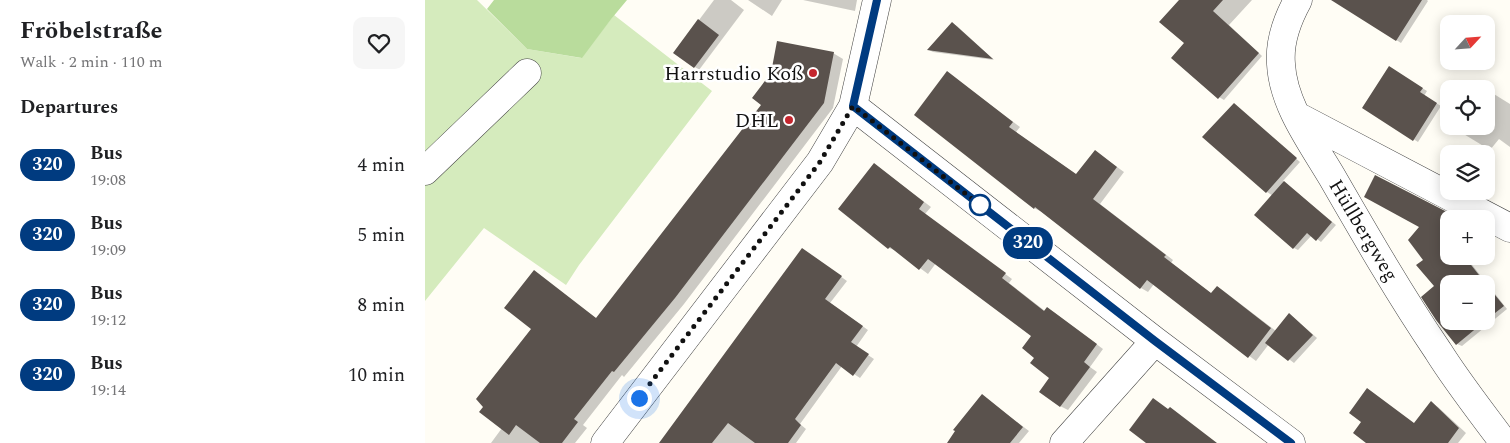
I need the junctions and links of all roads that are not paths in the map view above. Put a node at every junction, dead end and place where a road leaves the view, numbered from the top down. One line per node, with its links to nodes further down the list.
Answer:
1 (877, 0): 4 (street)
2 (1298, 0): 5 (street, Hüllbergweg)
3 (527, 73): 6 (street)
4 (853, 106): 8 (street); 9 (street)
5 (1297, 116): 7 (street); 12 (street, Hüllbergweg)
6 (425, 171)
7 (1510, 228)
8 (1155, 341): 10 (street); 11 (street)
9 (605, 443)
10 (1064, 443)
11 (1291, 443)
12 (1504, 443)

